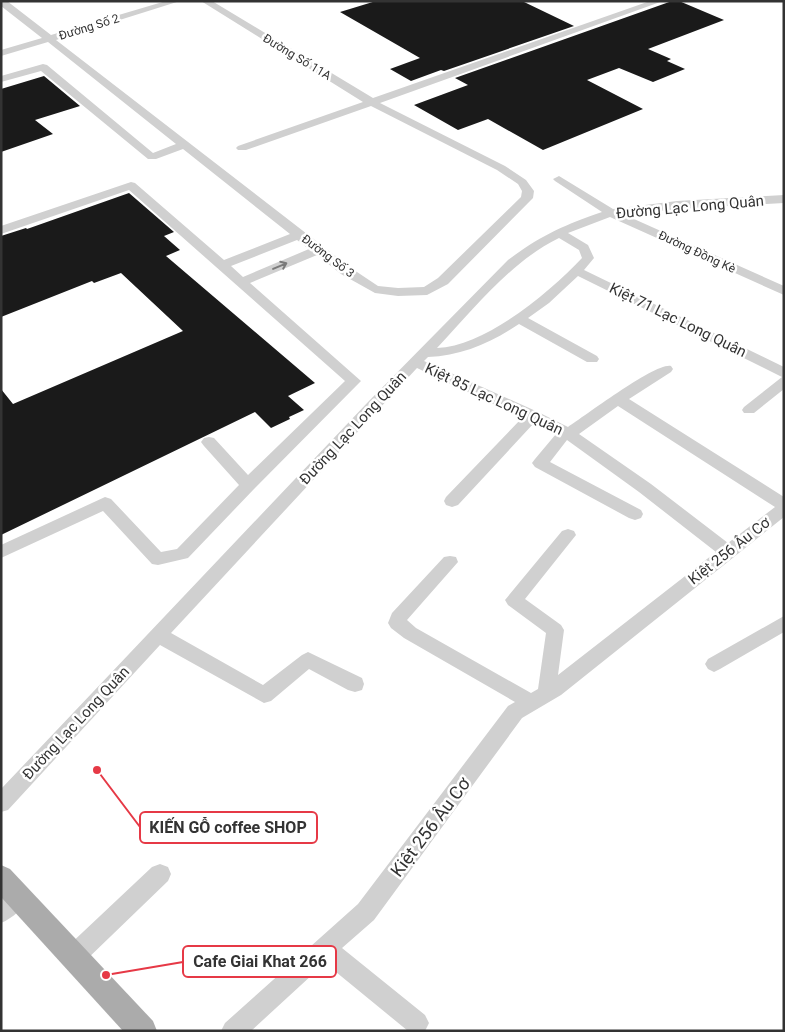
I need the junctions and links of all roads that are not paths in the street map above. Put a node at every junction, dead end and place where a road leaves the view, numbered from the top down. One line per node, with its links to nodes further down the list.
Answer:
1 (1, 1): 6 (street, Đường Số 3)
2 (154, 1): 6 (street, Đường Số 2)
3 (176, 1): 6 (street, Đường Số 2)
4 (204, 1): 10 (street, Đường Số 11A)
5 (659, 1): 10 (street)
6 (45, 37): 7 (street, Đường Số 2); 8 (street, Đường Số 2); 12 (street, Đường Số 3)
7 (1, 45)
8 (1, 53)
9 (1, 79): 12 (street)
10 (371, 102): 11 (street, Đường Số 11A); 13 (street)
11 (390, 112): 20 (street, Đường Số 3)
12 (184, 145): 19 (street, Đường Số 3)
13 (242, 148)
14 (559, 179): 16 (street, Đường Đồng Kè)
15 (784, 199): 16 (street, Đường Lạc Long Quân)
16 (611, 213): 18 (street, Đường Lạc Long Quân); 24 (street, Đường Đồng Kè)
17 (1, 230): 21 (street)
18 (559, 233): 22 (street); 26 (street, Đường Lạc Long Quân)
19 (299, 235): 20 (street, Đường Số 3); 21 (street)
20 (318, 250): 23 (street, one-way to 20)
21 (223, 265): 23 (street)
22 (577, 271): 25 (street); 29 (street, Kiệt 71 Lạc Long Quân)
23 (242, 282): 35 (street)
24 (784, 291)
25 (517, 318): 26 (street); 27 (street)
26 (420, 358): 32 (street, Kiệt 85 Lạc Long Quân); 44 (street, Đường Lạc Long Quân)
27 (592, 359)
28 (666, 369): 30 (street)
29 (782, 374): 31 (street)
30 (618, 399): 33 (street); 37 (street)
31 (749, 410)
32 (533, 415): 33 (street, Kiệt 85 Lạc Long Quân); 36 (street)
33 (568, 433): 38 (street); 41 (street, Kiệt 85 Lạc Long Quân)
34 (209, 442): 35 (street)
35 (248, 485): 40 (street)
36 (452, 501)
37 (784, 506): 41 (street, Kiệt 256 Âu Cơ)
38 (635, 514)
39 (568, 535): 47 (street)
40 (1, 552)
41 (728, 552): 47 (street, Kiệt 256 Âu Cơ)
42 (450, 562): 47 (street)
43 (784, 623): 45 (street)
44 (158, 635): 46 (street); 48 (street, Đường Lạc Long Quân)
45 (714, 664)
46 (356, 684)
47 (539, 697): 51 (street, Kiệt 256 Âu Cơ)
48 (1, 803)
49 (160, 874): 52 (street)
50 (7, 895): 52 (main road)
51 (325, 949): 53 (street); 55 (street, Kiệt 256 Âu Cơ)
52 (74, 956): 54 (main road)
53 (417, 1023)
54 (142, 1030)
55 (232, 1031)

